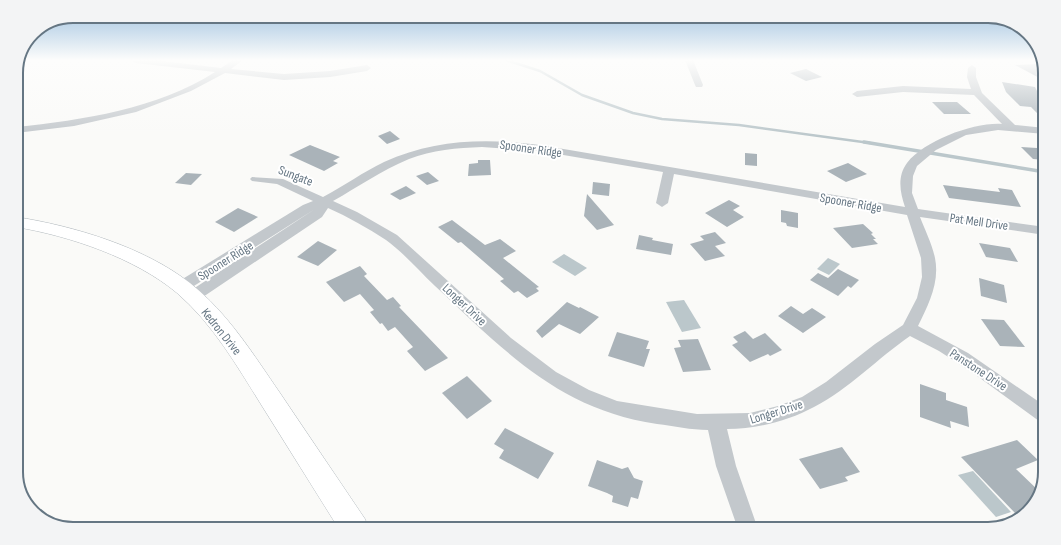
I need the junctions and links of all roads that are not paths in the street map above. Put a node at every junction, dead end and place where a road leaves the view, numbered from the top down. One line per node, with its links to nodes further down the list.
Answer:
1 (197, 85): 6 (street)
2 (973, 85): 3 (street)
3 (976, 92): 4 (street); 5 (street)
4 (857, 94)
5 (1012, 128): 7 (street, Longer Drive); 12 (street, Longer Drive)
6 (23, 129)
7 (1038, 130)
8 (669, 170): 10 (street, Spooner Ridge); 11 (street); 12 (street, Spooner Ridge)
9 (256, 178): 10 (street, Sungate)
10 (326, 202): 15 (street, Spooner Ridge); 18 (street, Longer Drive)
11 (662, 203)
12 (913, 212): 14 (street, Pat Mell Drive); 16 (street, Longer Drive)
13 (23, 223): 15 (street, Kedron Drive)
14 (1038, 230)
15 (187, 292): 19 (street, Kedron Drive)
16 (909, 329): 17 (street, Panstone Drive); 18 (street, Longer Drive)
17 (1038, 411)
18 (716, 423): 20 (street)
19 (350, 522)
20 (746, 522)

